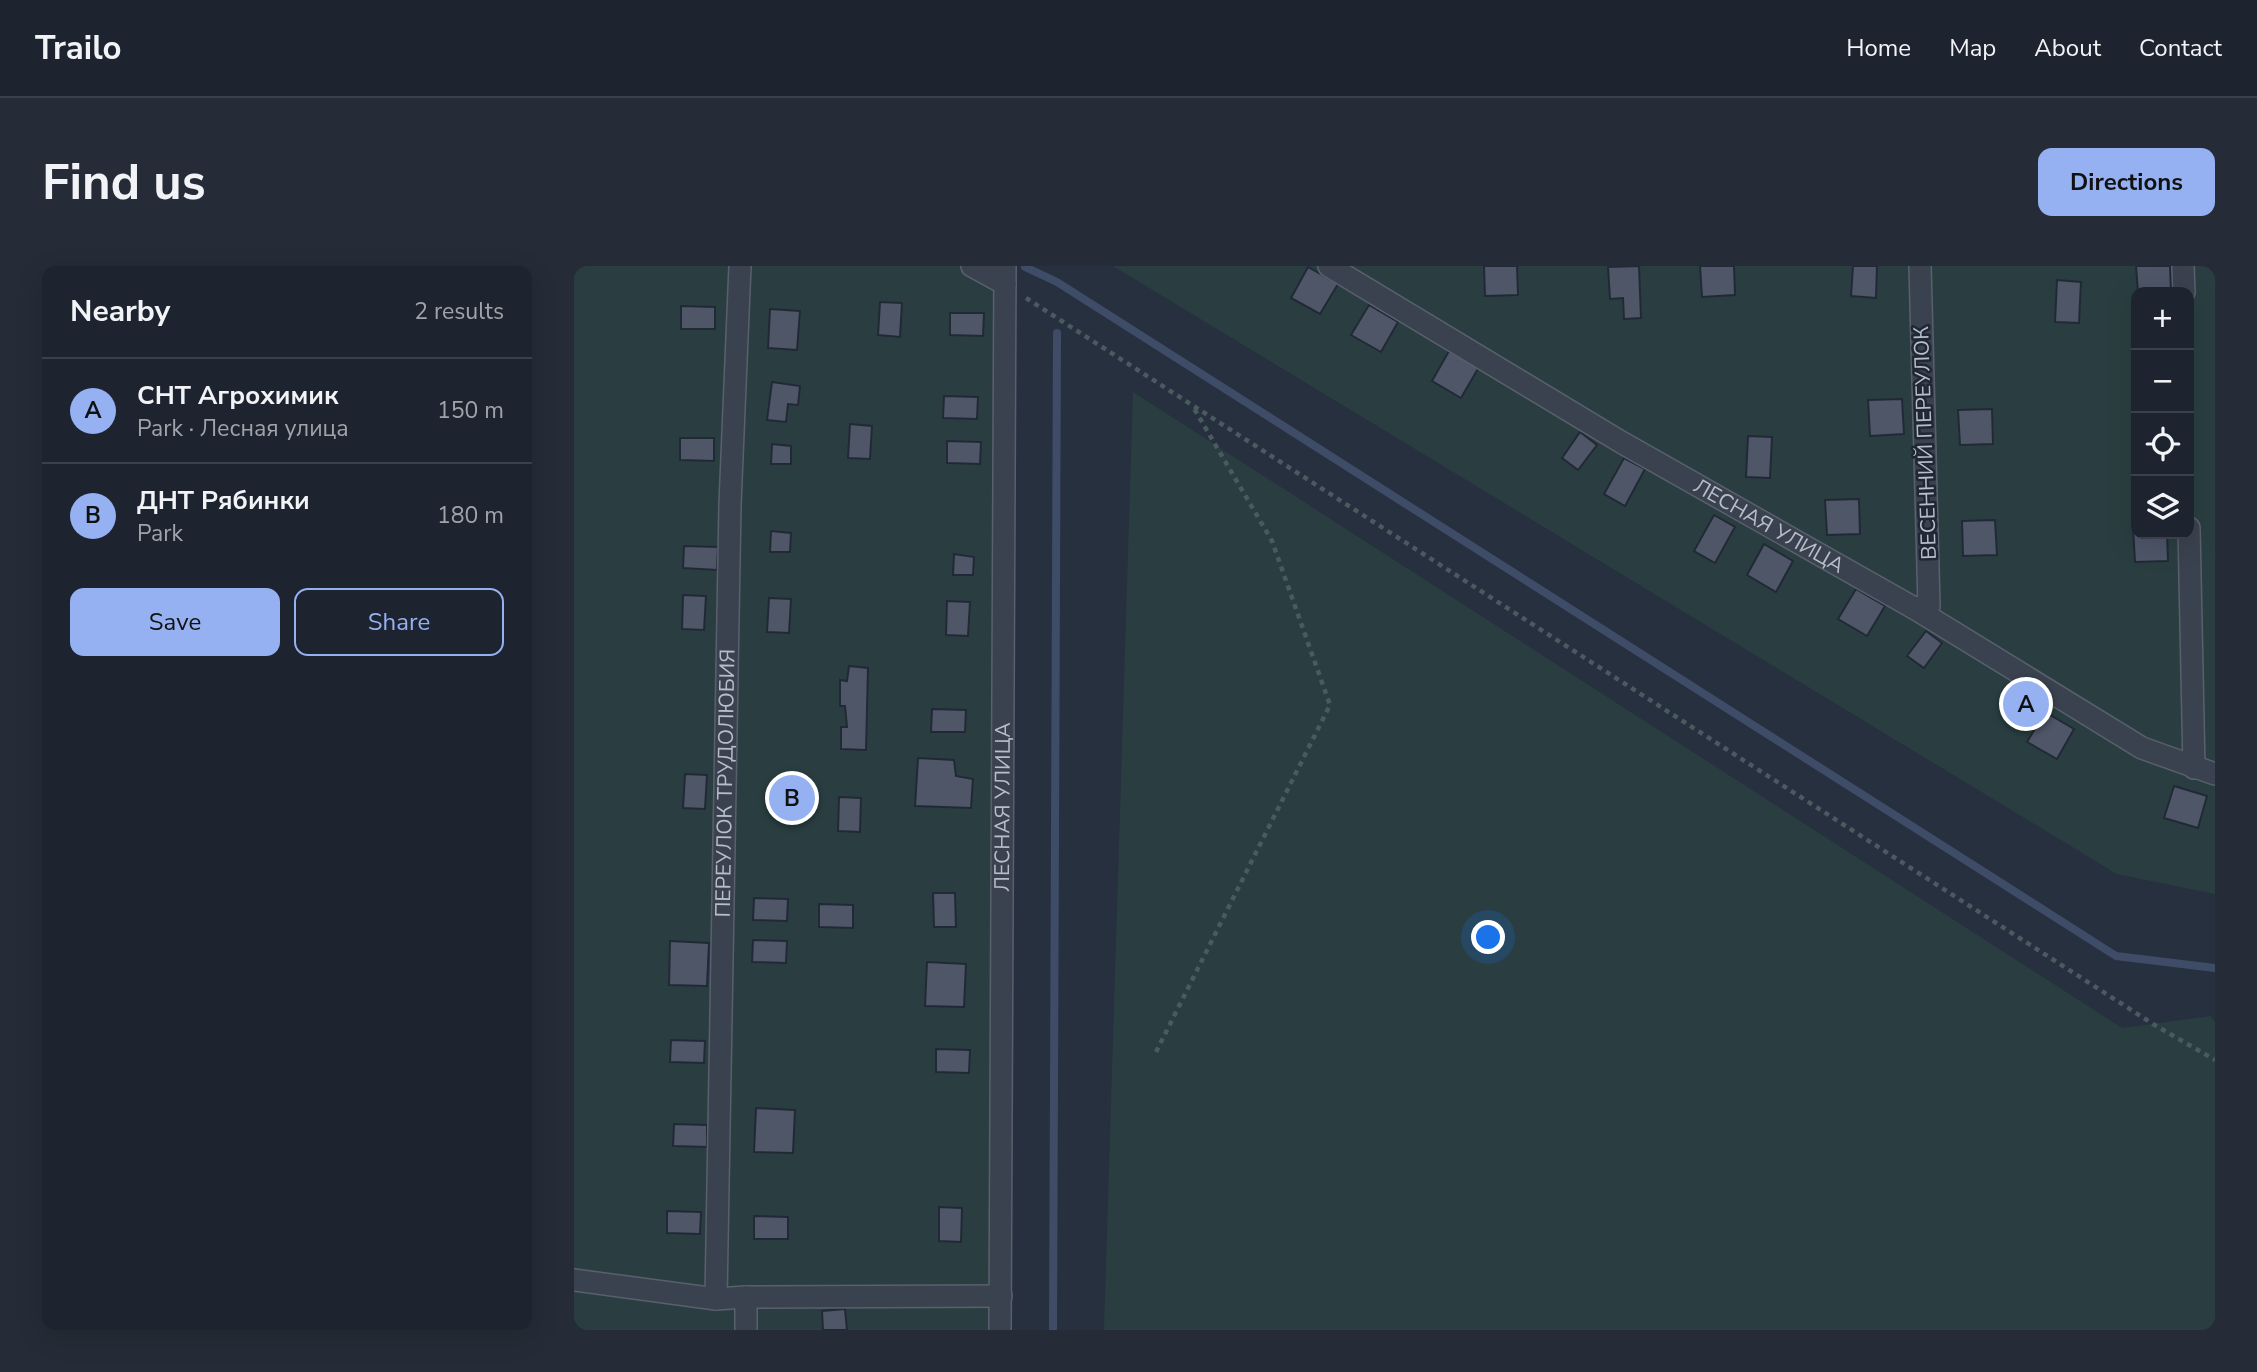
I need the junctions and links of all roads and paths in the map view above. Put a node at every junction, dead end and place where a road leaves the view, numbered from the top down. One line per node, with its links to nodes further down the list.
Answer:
1 (740, 266): 18 (street, ПЕРЕУЛОК ТРУДОЛЮБИЯ)
2 (972, 266): 6 (street)
3 (1329, 266): 10 (street, ЛЕСНАЯ УЛИЦА)
4 (1920, 266): 10 (street, ВЕСЕННИЙ ПЕРЕУЛОК)
5 (2183, 266): 7 (street)
6 (1005, 275): 8 (path); 16 (street, ЛЕСНАЯ УЛИЦА)
7 (2184, 287)
8 (1191, 404): 13 (path); 14 (path)
9 (2189, 539): 11 (street)
10 (1914, 608): 11 (street, ЛЕСНАЯ УЛИЦА)
11 (2194, 768): 12 (street, ЛЕСНАЯ УЛИЦА)
12 (2215, 774)
13 (1156, 1052)
14 (2215, 1060)
15 (574, 1280): 18 (street)
16 (1001, 1296): 17 (street); 20 (street, ЛЕСНАЯ УЛИЦА)
17 (746, 1297): 18 (street); 19 (street)
18 (716, 1299)
19 (746, 1330)
20 (1000, 1330)

